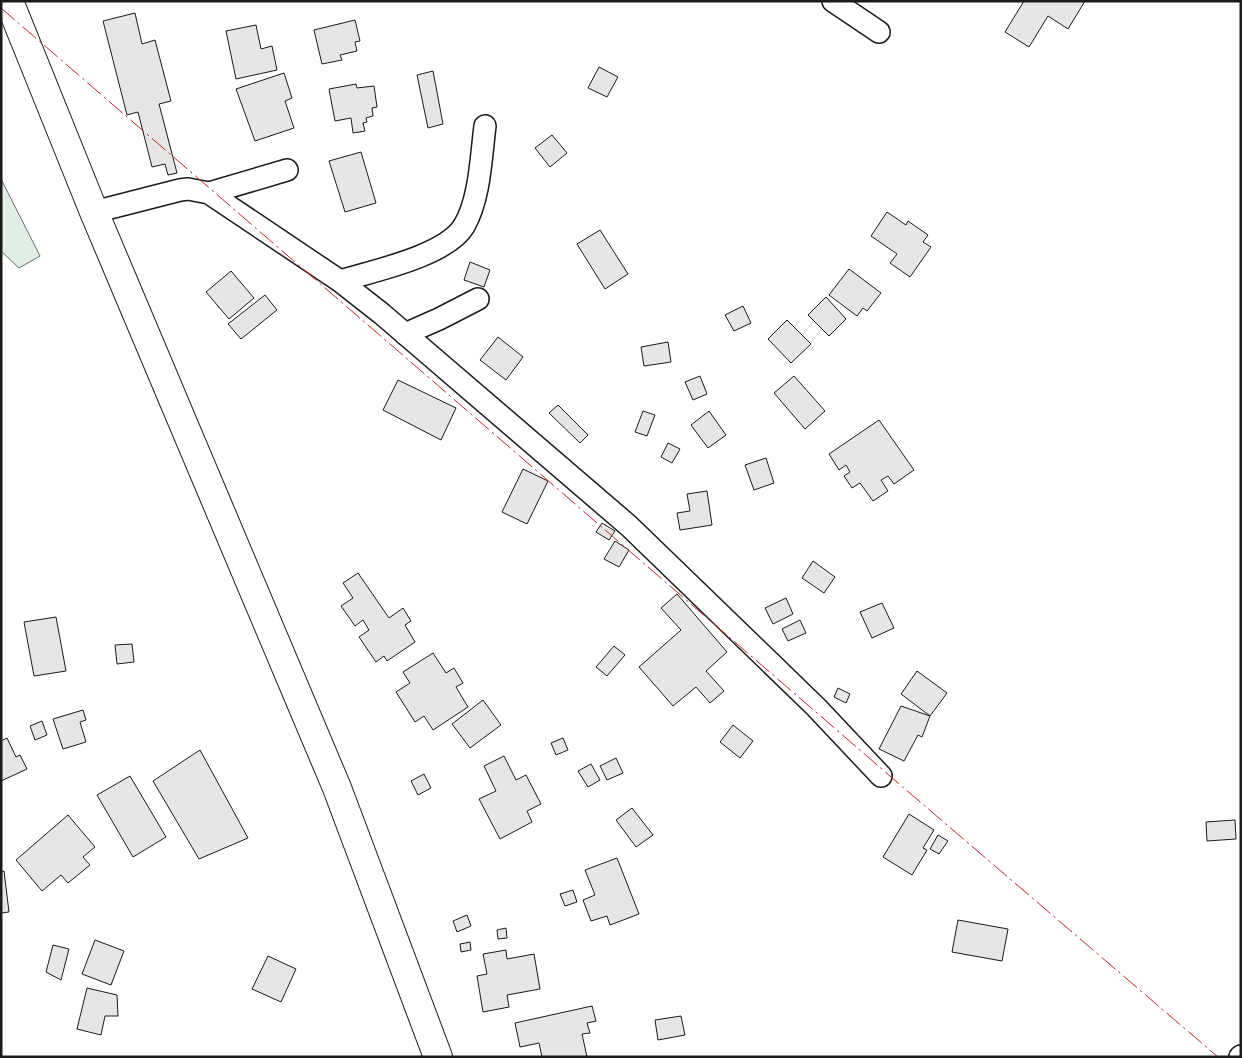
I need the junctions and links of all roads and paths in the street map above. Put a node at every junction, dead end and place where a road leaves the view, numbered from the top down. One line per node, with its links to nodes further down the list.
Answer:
1 (9, 1): 7 (main road)
2 (833, 1): 3 (street)
3 (879, 32)
4 (484, 126): 8 (street)
5 (287, 170): 6 (street)
6 (209, 192): 7 (street); 8 (street)
7 (94, 212): 12 (main road)
8 (340, 281): 10 (street)
9 (478, 299): 10 (street)
10 (405, 334): 11 (street)
11 (881, 776)
12 (438, 1057)

